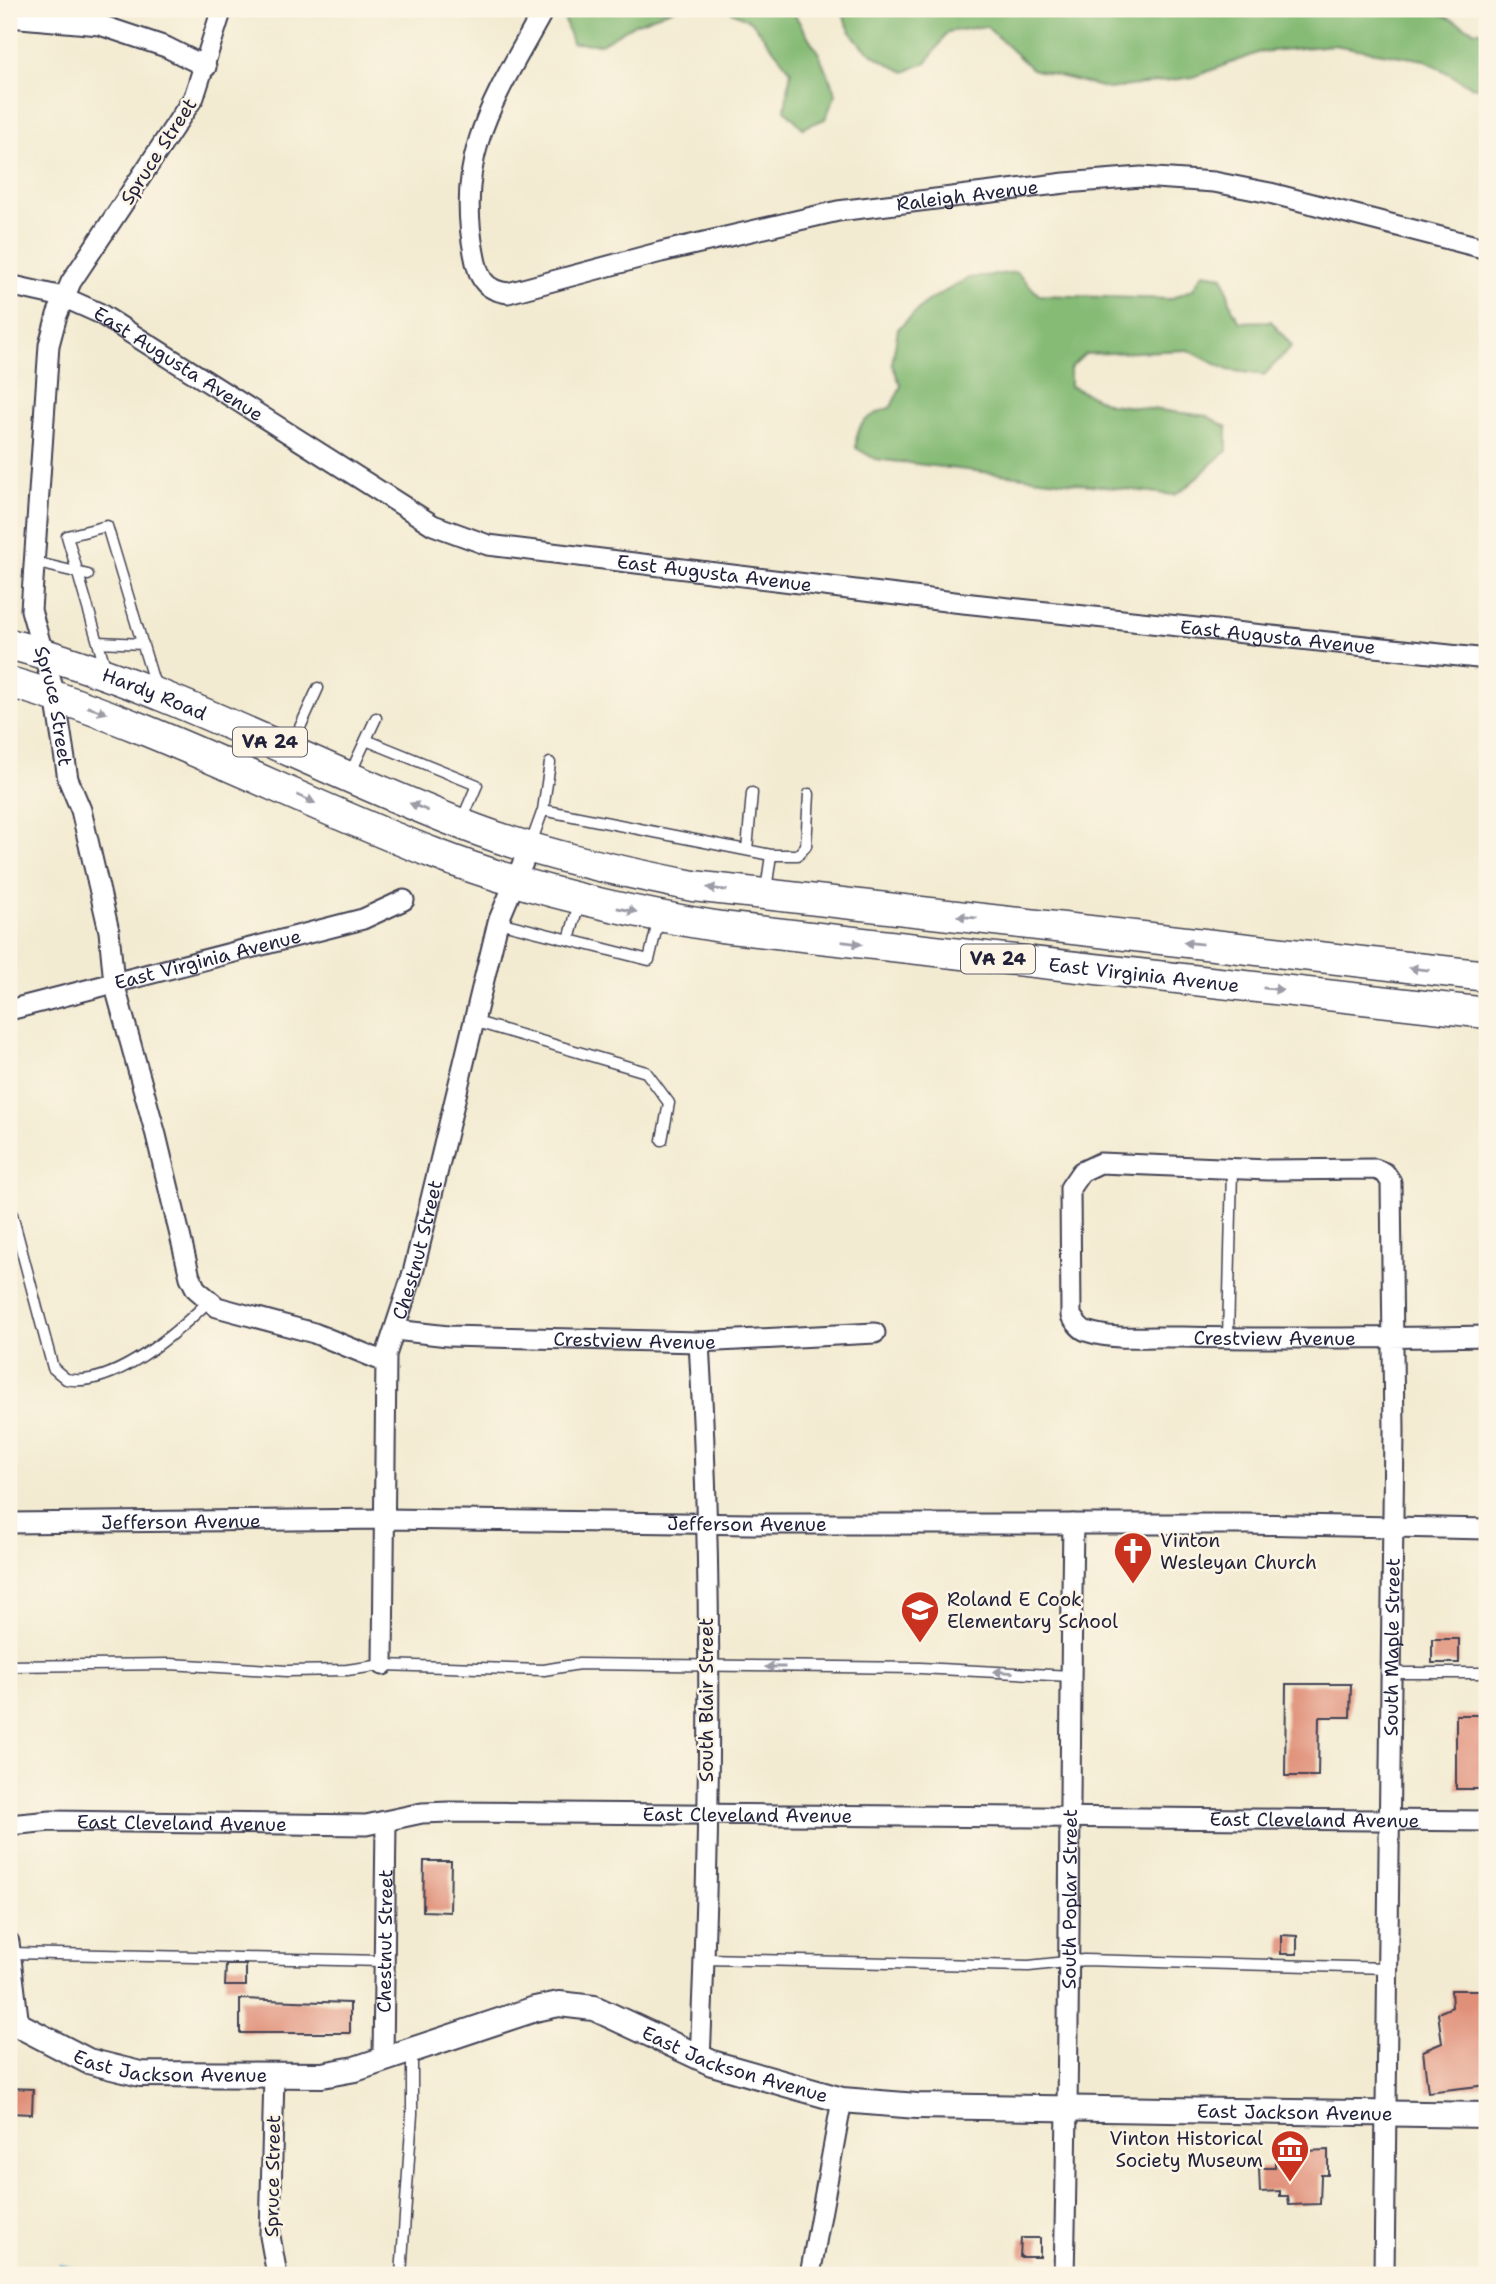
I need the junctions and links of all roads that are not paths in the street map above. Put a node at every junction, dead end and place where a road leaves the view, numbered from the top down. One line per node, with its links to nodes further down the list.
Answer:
1 (222, 9): 4 (street, Spruce Street)
2 (544, 9): 5 (street, Raleigh Avenue)
3 (9, 17): 4 (street)
4 (206, 67): 7 (street, Spruce Street)
5 (1487, 249)
6 (9, 285): 7 (street, East Augusta Avenue)
7 (63, 297): 8 (street, Spruce Street); 14 (street, East Augusta Avenue)
8 (34, 562): 9 (lane); 13 (street, Spruce Street)
9 (83, 574): 10 (lane); 12 (lane)
10 (98, 642): 12 (lane); 15 (lane)
11 (9, 644): 13 (main road, Hardy Road / VA 24)
12 (143, 644): 18 (lane)
13 (40, 652): 15 (main road, Hardy Road / VA 24); 19 (street, Spruce Street)
14 (1487, 659)
15 (107, 673): 18 (main road, Hardy Road / VA 24)
16 (9, 682): 19 (main road, Hardy Road / VA 24)
17 (318, 688): 22 (lane)
18 (157, 693): 22 (main road, Hardy Road / VA 24)
19 (55, 695): 32 (main road, Hardy Road / VA 24, one-way to 32); 40 (street, Spruce Street)
20 (376, 718): 21 (lane)
21 (366, 740): 24 (lane); 28 (lane)
22 (289, 751): 24 (main road, Hardy Road / VA 24)
23 (551, 764): 27 (lane)
24 (348, 777): 28 (main road, Hardy Road / VA 24, one-way to 24)
25 (752, 793): 30 (lane)
26 (809, 794): 31 (lane)
27 (543, 810): 29 (lane); 30 (lane)
28 (460, 823): 29 (main road, Hardy Road / VA 24)
29 (530, 846): 32 (street, Chestnut Street); 33 (main road, East Virginia Avenue / VA 24, one-way to 29)
30 (747, 850): 31 (lane)
31 (771, 855): 33 (lane)
32 (513, 880): 34 (main road, East Virginia Avenue / VA 24); 37 (street, Chestnut Street)
33 (765, 894): 39 (main road, East Virginia Avenue / VA 24, one-way to 33)
34 (580, 898): 36 (main road, East Virginia Avenue / VA 24, one-way to 36); 38 (lane)
35 (404, 900): 40 (street, East Virginia Avenue)
36 (659, 917): 38 (lane); 42 (main road, East Virginia Avenue / VA 24, one-way to 42)
37 (498, 922): 38 (lane); 43 (street, Chestnut Street)
38 (569, 940)
39 (1487, 976)
40 (114, 983): 41 (street, East Virginia Avenue); 47 (street, Spruce Street)
41 (9, 1010)
42 (1487, 1013)
43 (472, 1021): 44 (lane); 48 (street, Chestnut Street)
44 (662, 1140)
45 (1231, 1169): 51 (street, South Maple Street); 52 (lane); 52 (street, Crestview Avenue)
46 (9, 1203): 47 (lane)
47 (208, 1302): 54 (street)
48 (395, 1330): 53 (street, Crestview Avenue); 54 (street, Chestnut Street)
49 (875, 1333): 53 (street, Crestview Avenue)
50 (1487, 1336): 51 (street, Crestview Avenue)
51 (1393, 1337): 52 (street, Crestview Avenue); 59 (street, South Maple Street)
52 (1228, 1338)
53 (699, 1342): 57 (street, South Blair Street)
54 (385, 1362): 55 (street, Chestnut Street)
55 (385, 1519): 56 (street, Jefferson Avenue); 57 (street, Jefferson Avenue); 61 (street, Chestnut Street)
56 (9, 1522)
57 (707, 1523): 58 (street, Jefferson Avenue); 62 (street, South Blair Street)
58 (1073, 1524): 59 (street, Jefferson Avenue); 66 (street, South Poplar Street)
59 (1392, 1527): 60 (street, Jefferson Avenue); 64 (street, South Maple Street)
60 (1487, 1529)
61 (383, 1665): 62 (lane); 63 (lane)
62 (706, 1665): 66 (lane, one-way to 62); 67 (street, South Blair Street)
63 (9, 1666)
64 (1392, 1672): 65 (lane); 69 (street, South Maple Street)
65 (1487, 1673)
66 (1071, 1676): 68 (street, South Poplar Street)
67 (706, 1814): 68 (street, East Cleveland Avenue); 71 (street, East Cleveland Avenue); 74 (street, South Blair Street)
68 (1069, 1816): 69 (street, East Cleveland Avenue); 76 (street, South Poplar Street)
69 (1390, 1820): 70 (street, East Cleveland Avenue); 77 (street, South Maple Street)
70 (1487, 1821)
71 (386, 1823): 72 (street, East Cleveland Avenue); 75 (street, Chestnut Street)
72 (9, 1825)
73 (10, 1947): 75 (lane); 78 (street)
74 (705, 1959): 76 (lane); 81 (street, South Blair Street)
75 (383, 1961): 80 (street, Chestnut Street)
76 (1071, 1961): 77 (lane); 84 (street, South Poplar Street)
77 (1388, 1968): 85 (street, South Maple Street)
78 (14, 2023): 82 (street, East Jackson Avenue)
79 (412, 2047): 80 (street, East Jackson Avenue); 81 (street, East Jackson Avenue); 88 (lane)
80 (383, 2058): 82 (street, East Jackson Avenue)
81 (700, 2059): 83 (street, East Jackson Avenue)
82 (274, 2076): 87 (street, Spruce Street)
83 (842, 2100): 84 (street, East Jackson Avenue); 89 (street)
84 (1068, 2108): 85 (street, East Jackson Avenue); 90 (street, South Poplar Street)
85 (1387, 2113): 86 (street, East Jackson Avenue); 91 (street, South Maple Street)
86 (1487, 2115)
87 (277, 2275)
88 (401, 2275)
89 (810, 2275)
90 (1064, 2275)
91 (1384, 2275)

